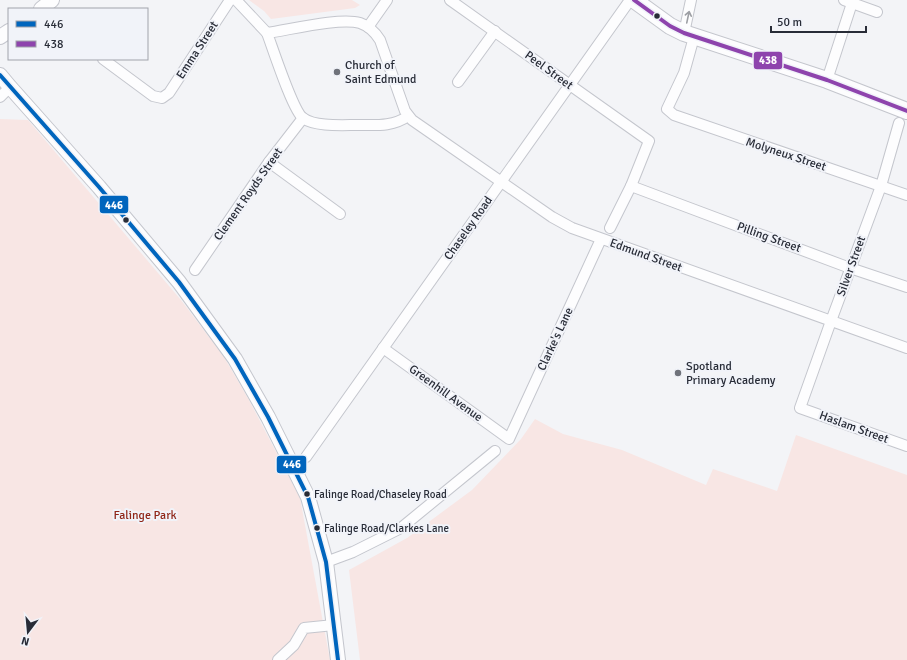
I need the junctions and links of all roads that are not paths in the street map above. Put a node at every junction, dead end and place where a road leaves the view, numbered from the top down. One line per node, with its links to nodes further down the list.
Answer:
1 (52, 0): 10 (main road)
2 (230, 0): 16 (street, Emma Street)
3 (236, 0): 14 (street)
4 (387, 0): 12 (street)
5 (450, 0): 13 (street, Peel Street)
6 (630, 0): 20 (street, Chaseley Road)
7 (634, 0): 15 (main road)
8 (691, 0): 15 (street, one-way to 8)
9 (848, 2): 11 (street); 18 (street)
10 (42, 8)
11 (876, 12)
12 (368, 27): 14 (street); 22 (street)
13 (495, 31): 19 (street); 20 (street, Peel Street)
14 (267, 33): 24 (street)
15 (689, 35): 18 (main road); 28 (street, Molyneux Street)
16 (104, 60)
17 (0, 75): 21 (main road)
18 (827, 80): 23 (main road)
19 (458, 82)
20 (569, 85): 26 (street, Chaseley Road); 27 (street, Peel Street)
21 (5, 92): 44 (main road)
22 (408, 116): 24 (street); 26 (street, Edmund Street)
23 (903, 117): 28 (street, Silver Street)
24 (303, 118): 25 (street, Clement Royds Street)
25 (269, 162): 30 (street); 34 (street, Clement Royds Street)
26 (501, 182): 32 (street, Edmund Street); 37 (street, Chaseley Road)
27 (631, 186): 31 (street); 33 (street, Pilling Street)
28 (881, 186): 29 (street, Molyneux Street); 33 (street, Silver Street)
29 (907, 195)
30 (340, 214)
31 (610, 228)
32 (601, 239): 36 (street, Edmund Street); 40 (street, Clarke's Lane)
33 (850, 268): 35 (street, Pilling Street); 36 (street, Silver Street)
34 (195, 270)
35 (907, 287)
36 (831, 321): 38 (street, Edmund Street); 39 (street, Silver Street)
37 (383, 348): 40 (street, Greenhill Avenue); 43 (street, Chaseley Road)
38 (907, 348)
39 (800, 408): 41 (street, Haslam Street)
40 (509, 439)
41 (907, 446)
42 (495, 451): 44 (street)
43 (306, 457)
44 (326, 562): 45 (main road)
45 (334, 625): 46 (street); 47 (main road)
46 (278, 660)
47 (338, 660)

